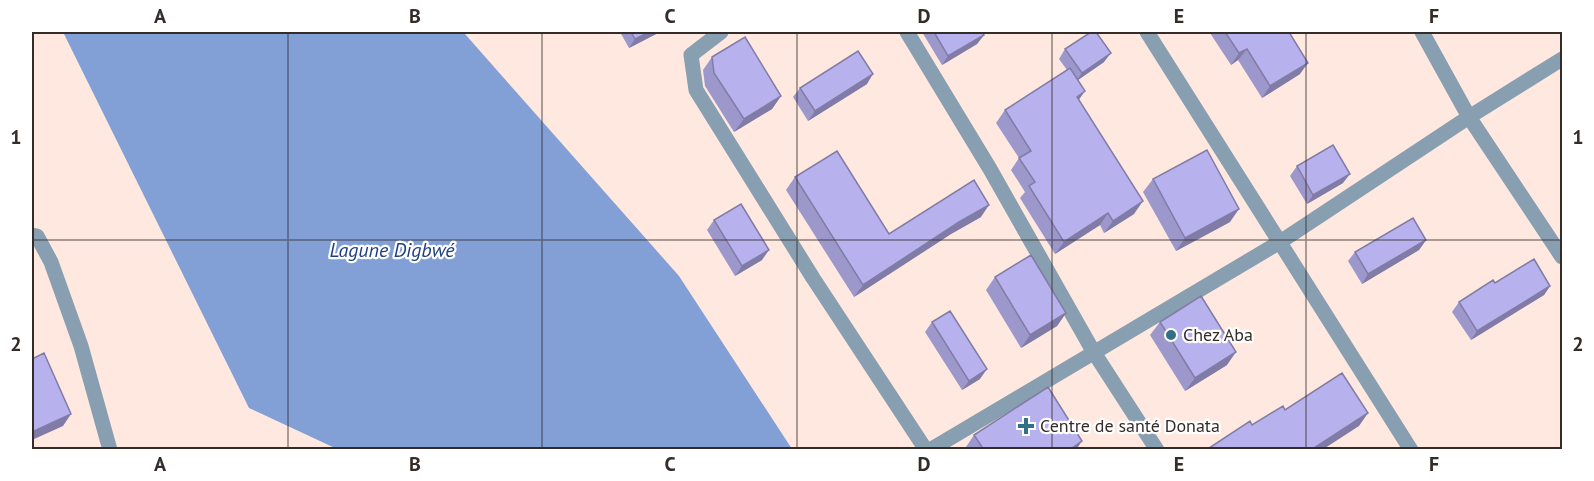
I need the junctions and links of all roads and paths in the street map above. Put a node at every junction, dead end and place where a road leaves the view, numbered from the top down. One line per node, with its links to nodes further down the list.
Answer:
1 (721, 32): 12 (street)
2 (907, 32): 10 (street)
3 (1147, 32): 8 (street)
4 (1422, 32): 6 (street)
5 (1563, 59): 6 (street)
6 (1470, 117): 8 (street); 9 (street)
7 (32, 235): 11 (street)
8 (1280, 242): 10 (street); 14 (street)
9 (1563, 257)
10 (1093, 351): 12 (street); 13 (street)
11 (105, 448)
12 (928, 450)
13 (1156, 450)
14 (1411, 450)

